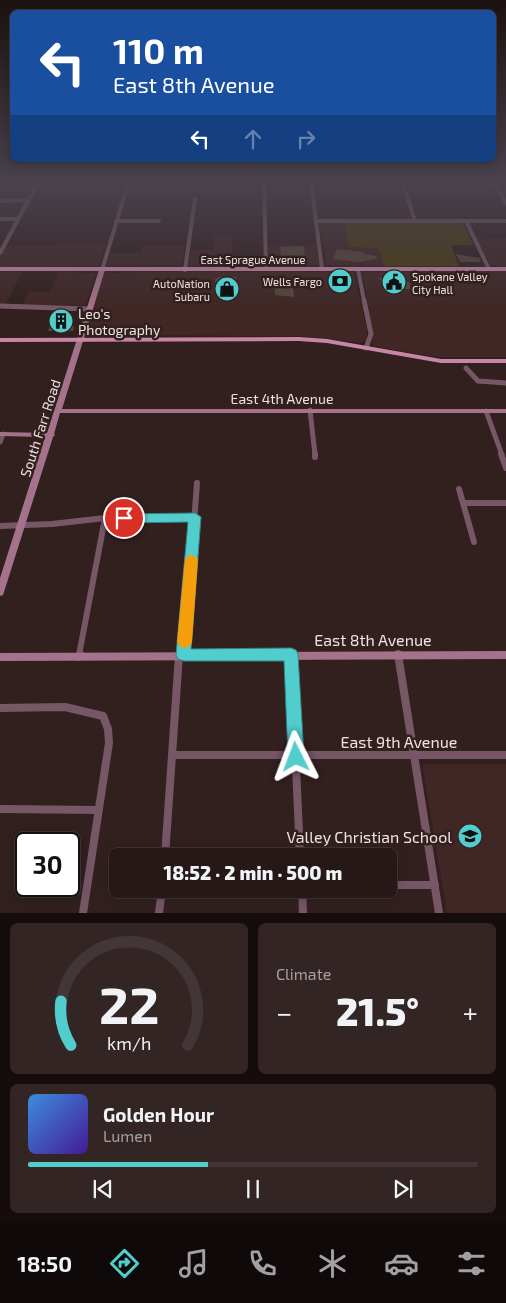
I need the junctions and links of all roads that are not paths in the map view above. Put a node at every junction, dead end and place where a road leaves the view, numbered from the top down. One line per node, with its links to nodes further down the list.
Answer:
1 (16, 224): 7 (street)
2 (115, 224): 13 (street)
3 (192, 224): 14 (street)
4 (265, 224): 15 (street)
5 (317, 224): 8 (street)
6 (467, 224): 10 (street)
7 (0, 253)
8 (322, 269): 9 (main road, East Sprague Avenue); 15 (main road, East Sprague Avenue)
9 (358, 269): 10 (main road, East Sprague Avenue); 20 (street)
10 (489, 269): 11 (main road, East Sprague Avenue)
11 (506, 269)
12 (0, 270): 13 (main road, East Sprague Avenue)
13 (102, 270): 14 (main road, East Sprague Avenue); 17 (street, South Farr Road)
14 (185, 270): 15 (main road, East Sprague Avenue)
15 (266, 270)
16 (0, 306): 17 (street)
17 (89, 309): 19 (street, South Farr Road)
18 (0, 340): 19 (main road)
19 (80, 340): 20 (main road); 25 (street, South Farr Road)
20 (366, 348): 21 (main road)
21 (506, 361)
22 (466, 368): 23 (street)
23 (506, 383)
24 (310, 410): 25 (street, East 4th Avenue); 26 (street, East 4th Avenue); 30 (street)
25 (58, 411): 28 (street, South Farr Road)
26 (486, 411): 27 (street, East 4th Avenue); 31 (street)
27 (506, 411)
28 (51, 435): 29 (street); 38 (street, South Farr Road)
29 (1, 437)
30 (315, 457)
31 (506, 468)
32 (197, 483): 36 (street)
33 (459, 489): 34 (street)
34 (463, 503): 35 (street); 40 (street)
35 (506, 503)
36 (195, 517): 37 (street); 44 (street)
37 (105, 518): 38 (street); 47 (street)
38 (21, 525): 39 (street); 41 (street, South Farr Road)
39 (0, 526)
40 (474, 542)
41 (1, 588)
42 (291, 654): 43 (street, East 8th Avenue); 44 (street, East 8th Avenue); 52 (street)
43 (398, 654): 45 (street, East 8th Avenue); 49 (street)
44 (181, 655): 47 (street, East 8th Avenue); 50 (street)
45 (506, 655)
46 (0, 657): 47 (street, East 8th Avenue)
47 (79, 657)
48 (0, 708): 54 (street)
49 (415, 755): 51 (street, East 9th Avenue); 52 (street, East 9th Avenue); 58 (street)
50 (173, 756): 52 (street, East 9th Avenue); 55 (street)
51 (506, 756)
52 (296, 757): 56 (street)
53 (0, 810): 54 (street)
54 (99, 810): 61 (street)
55 (165, 848)
56 (300, 848)
57 (397, 886): 58 (street)
58 (435, 886): 64 (street)
59 (161, 898): 62 (street)
60 (302, 898): 63 (street)
61 (83, 913)
62 (159, 913)
63 (303, 913)
64 (439, 913)

